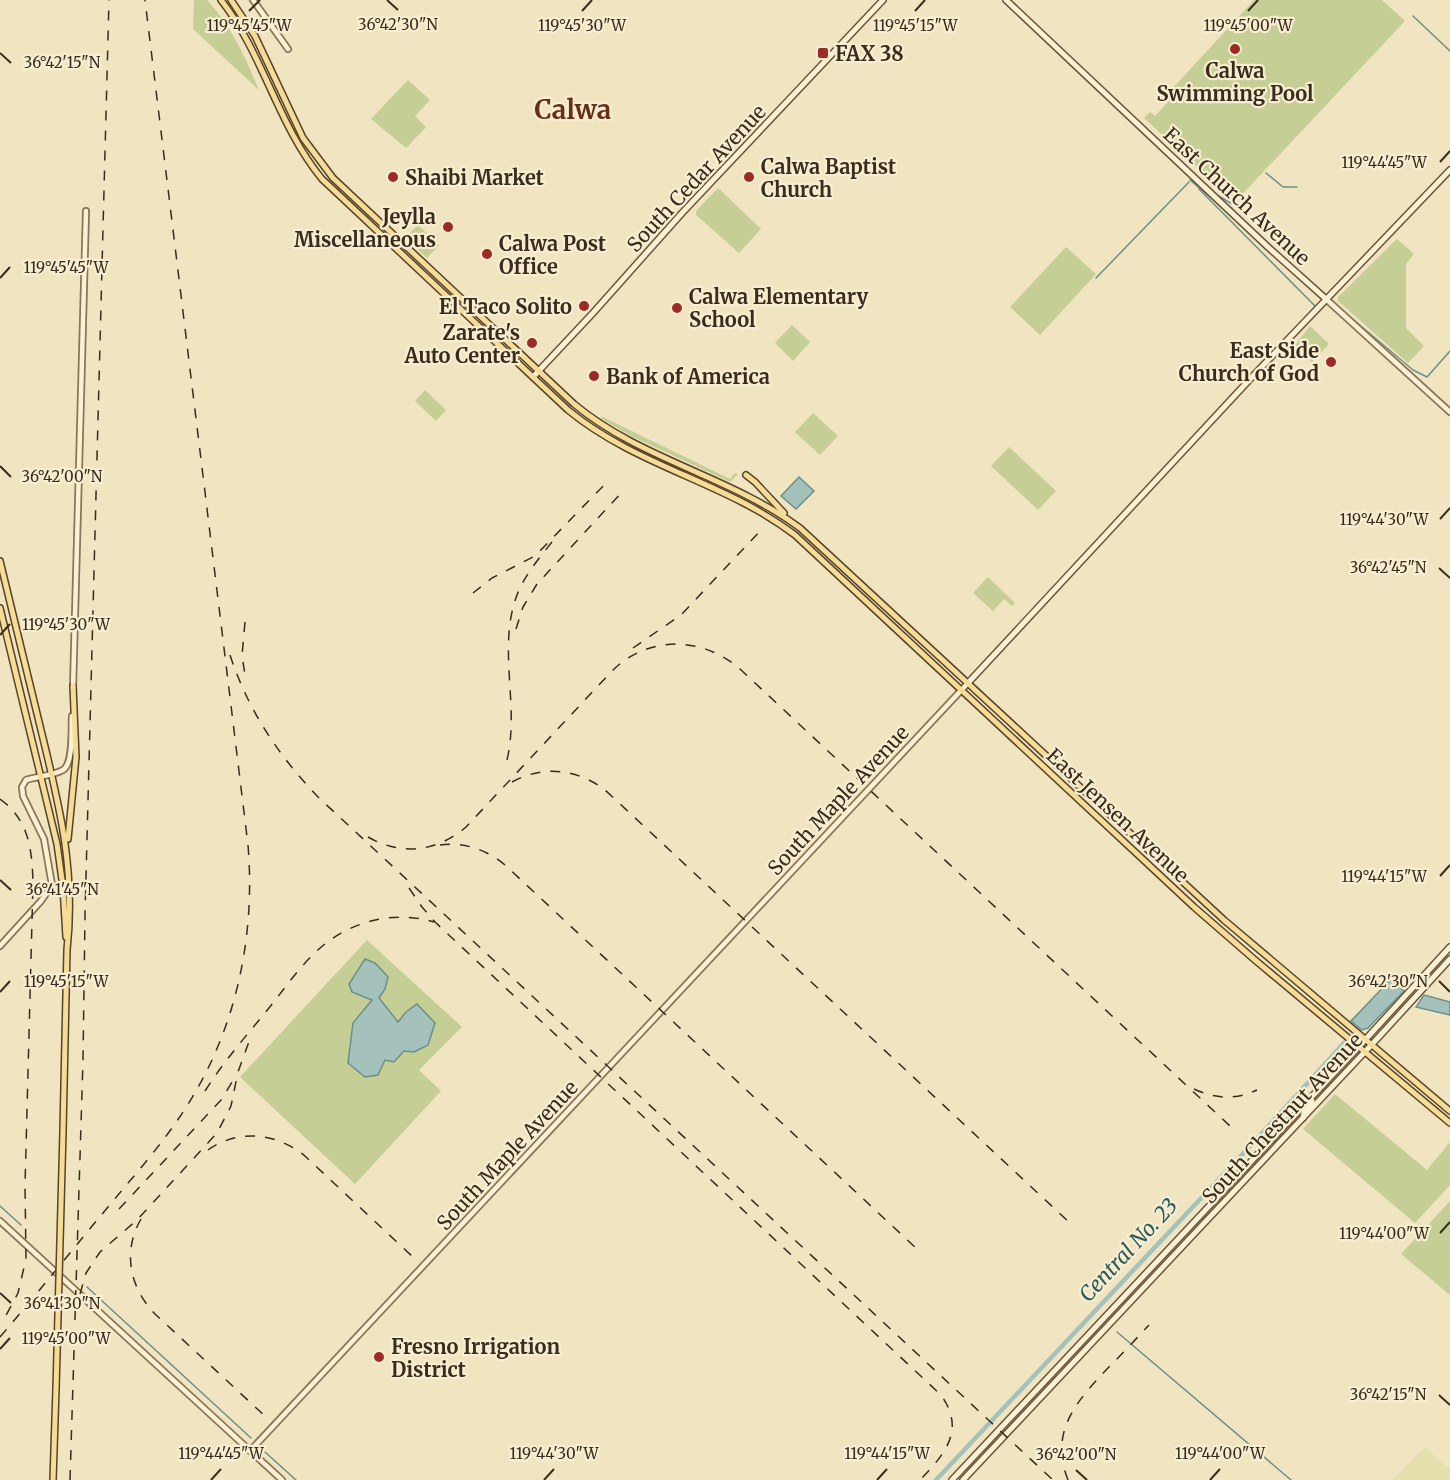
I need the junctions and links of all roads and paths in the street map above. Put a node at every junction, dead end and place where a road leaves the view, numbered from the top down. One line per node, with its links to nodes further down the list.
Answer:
1 (221, 0): 11 (main road, East Jensen Avenue)
2 (231, 0): 10 (main road)
3 (253, 0): 6 (street)
4 (883, 0): 10 (main road, South Cedar Avenue)
5 (1006, 0): 9 (main road, East Church Avenue)
6 (288, 49)
7 (1450, 170): 9 (main road, South Maple Avenue)
8 (86, 211): 18 (street)
9 (1326, 298): 12 (street, East Church Avenue); 17 (main road, South Maple Avenue)
10 (539, 371): 11 (main road, South Cedar Avenue); 14 (main road)
11 (533, 377): 19 (main road, East Jensen Avenue)
12 (1450, 412)
13 (746, 475): 14 (main road)
14 (791, 521): 17 (main road, East Jensen Avenue)
15 (0, 561): 20 (main road)
16 (0, 608): 20 (main road)
17 (968, 683): 19 (street, South Maple Avenue); 26 (main road, East Jensen Avenue)
18 (73, 686): 20 (street); 21 (main road)
19 (962, 690): 28 (main road, East Jensen Avenue); 35 (street, South Maple Avenue)
20 (46, 775): 21 (main road); 22 (street); 24 (main road)
21 (67, 846): 24 (main road)
22 (0, 946)
23 (1450, 947): 26 (main road, South Chestnut Avenue)
24 (67, 950): 36 (main road, bridge)
25 (1450, 959): 27 (main road, South Chestnut Avenue)
26 (1365, 1040): 27 (main road, East Jensen Avenue); 28 (main road, South Chestnut Avenue)
27 (1371, 1045): 29 (main road, South Chestnut Avenue); 31 (main road, East Jensen Avenue)
28 (1359, 1047): 29 (main road, East Jensen Avenue); 30 (main road, South Chestnut Avenue)
29 (1365, 1052): 32 (main road, South Chestnut Avenue); 33 (main road, East Jensen Avenue)
30 (1325, 1083): 32 (main road); 38 (main road)
31 (1450, 1112)
32 (1303, 1118): 39 (main road, South Chestnut Avenue)
33 (1450, 1124)
34 (0, 1221): 35 (street)
35 (250, 1451): 37 (street)
36 (53, 1480)
37 (282, 1480)
38 (952, 1480)
39 (963, 1480)

